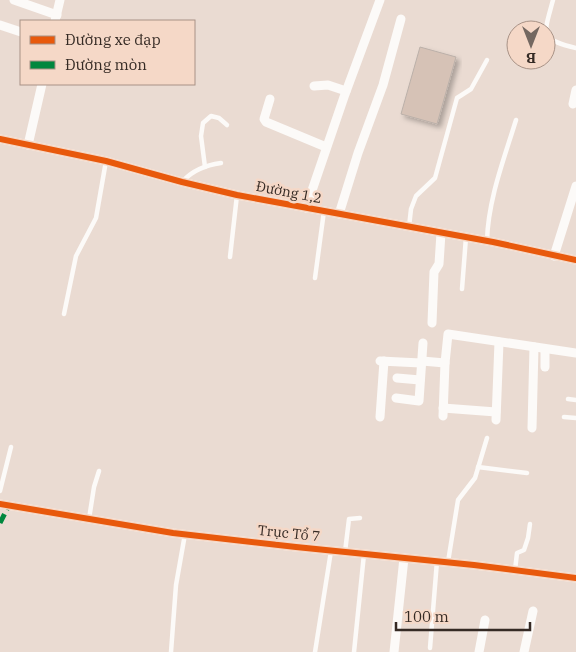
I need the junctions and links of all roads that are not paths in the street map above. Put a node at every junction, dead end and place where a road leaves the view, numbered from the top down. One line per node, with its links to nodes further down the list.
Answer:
1 (14, 0): 5 (street)
2 (60, 0): 5 (street)
3 (380, 0): 14 (street)
4 (553, 0): 9 (lane)
5 (56, 18)
6 (401, 19): 30 (street)
7 (0, 25): 8 (street)
8 (20, 32)
9 (576, 48)
10 (487, 60): 31 (lane)
11 (42, 85): 20 (street)
12 (314, 86): 14 (street)
13 (576, 90): 16 (street)
14 (346, 91): 21 (street)
15 (270, 99): 21 (street)
16 (573, 104)
17 (516, 120): 34 (lane)
18 (227, 125): 24 (lane)
19 (0, 138): 20 (street, Đường 1,2)
20 (28, 145): 22 (street, Đường 1,2)
21 (326, 148): 28 (street)
22 (106, 161): 25 (street, Đường 1,2); 40 (lane)
23 (221, 163): 24 (lane)
24 (205, 166): 25 (lane)
25 (182, 182): 27 (street, Đường 1,2)
26 (576, 186): 35 (street)
27 (237, 195): 28 (street, Đường 1,2); 36 (lane)
28 (306, 208): 29 (street, Đường 1,2)
29 (324, 211): 30 (street, Đường 1,2); 38 (lane)
30 (339, 214): 31 (street, Đường 1,2)
31 (409, 227): 32 (street, Đường 1,2)
32 (441, 233): 33 (street, Đường 1,2); 41 (street)
33 (466, 237): 34 (street, Đường 1,2); 39 (lane)
34 (487, 241): 35 (street, Đường 1,2)
35 (554, 256): 37 (street, Đường 1,2)
36 (230, 257)
37 (576, 260)
38 (315, 278)
39 (462, 289)
40 (64, 314)
41 (432, 323)
42 (499, 342): 44 (street); 48 (street); 48 (street)
43 (423, 343): 47 (street)
44 (534, 347): 45 (street); 58 (street)
45 (545, 349): 46 (street); 49 (street)
46 (576, 353)
47 (422, 362): 48 (street); 51 (street); 55 (street)
48 (445, 363)
49 (545, 366)
50 (397, 378): 51 (street)
51 (420, 380): 52 (street)
52 (396, 398)
53 (568, 399): 54 (lane)
54 (576, 400)
55 (380, 417)
56 (564, 417): 57 (lane)
57 (576, 418)
58 (532, 428)
59 (487, 438): 61 (lane)
60 (10, 446): 64 (lane)
61 (478, 468): 63 (lane); 75 (lane)
62 (99, 471): 67 (lane)
63 (527, 473)
64 (0, 491)
65 (0, 504): 67 (street, Trục Tổ 7)
66 (360, 518): 71 (lane)
67 (90, 519): 69 (street, Trục Tổ 7)
68 (530, 524): 76 (lane)
69 (185, 534): 70 (street, Trục Tổ 7); 81 (lane)
70 (330, 551): 71 (street, Trục Tổ 7); 82 (lane)
71 (346, 552): 72 (street, Trục Tổ 7)
72 (364, 554): 73 (street, Trục Tổ 7); 83 (lane)
73 (404, 558): 74 (street, Trục Tổ 7); 84 (street)
74 (437, 561): 75 (street, Trục Tổ 7); 80 (lane)
75 (448, 562): 76 (street, Trục Tổ 7)
76 (515, 570): 77 (street, Trục Tổ 7)
77 (576, 578)
78 (533, 610): 86 (street)
79 (485, 620): 85 (street)
80 (430, 648)
81 (171, 652)
82 (315, 652)
83 (354, 652)
84 (394, 652)
85 (479, 652)
86 (524, 652)

